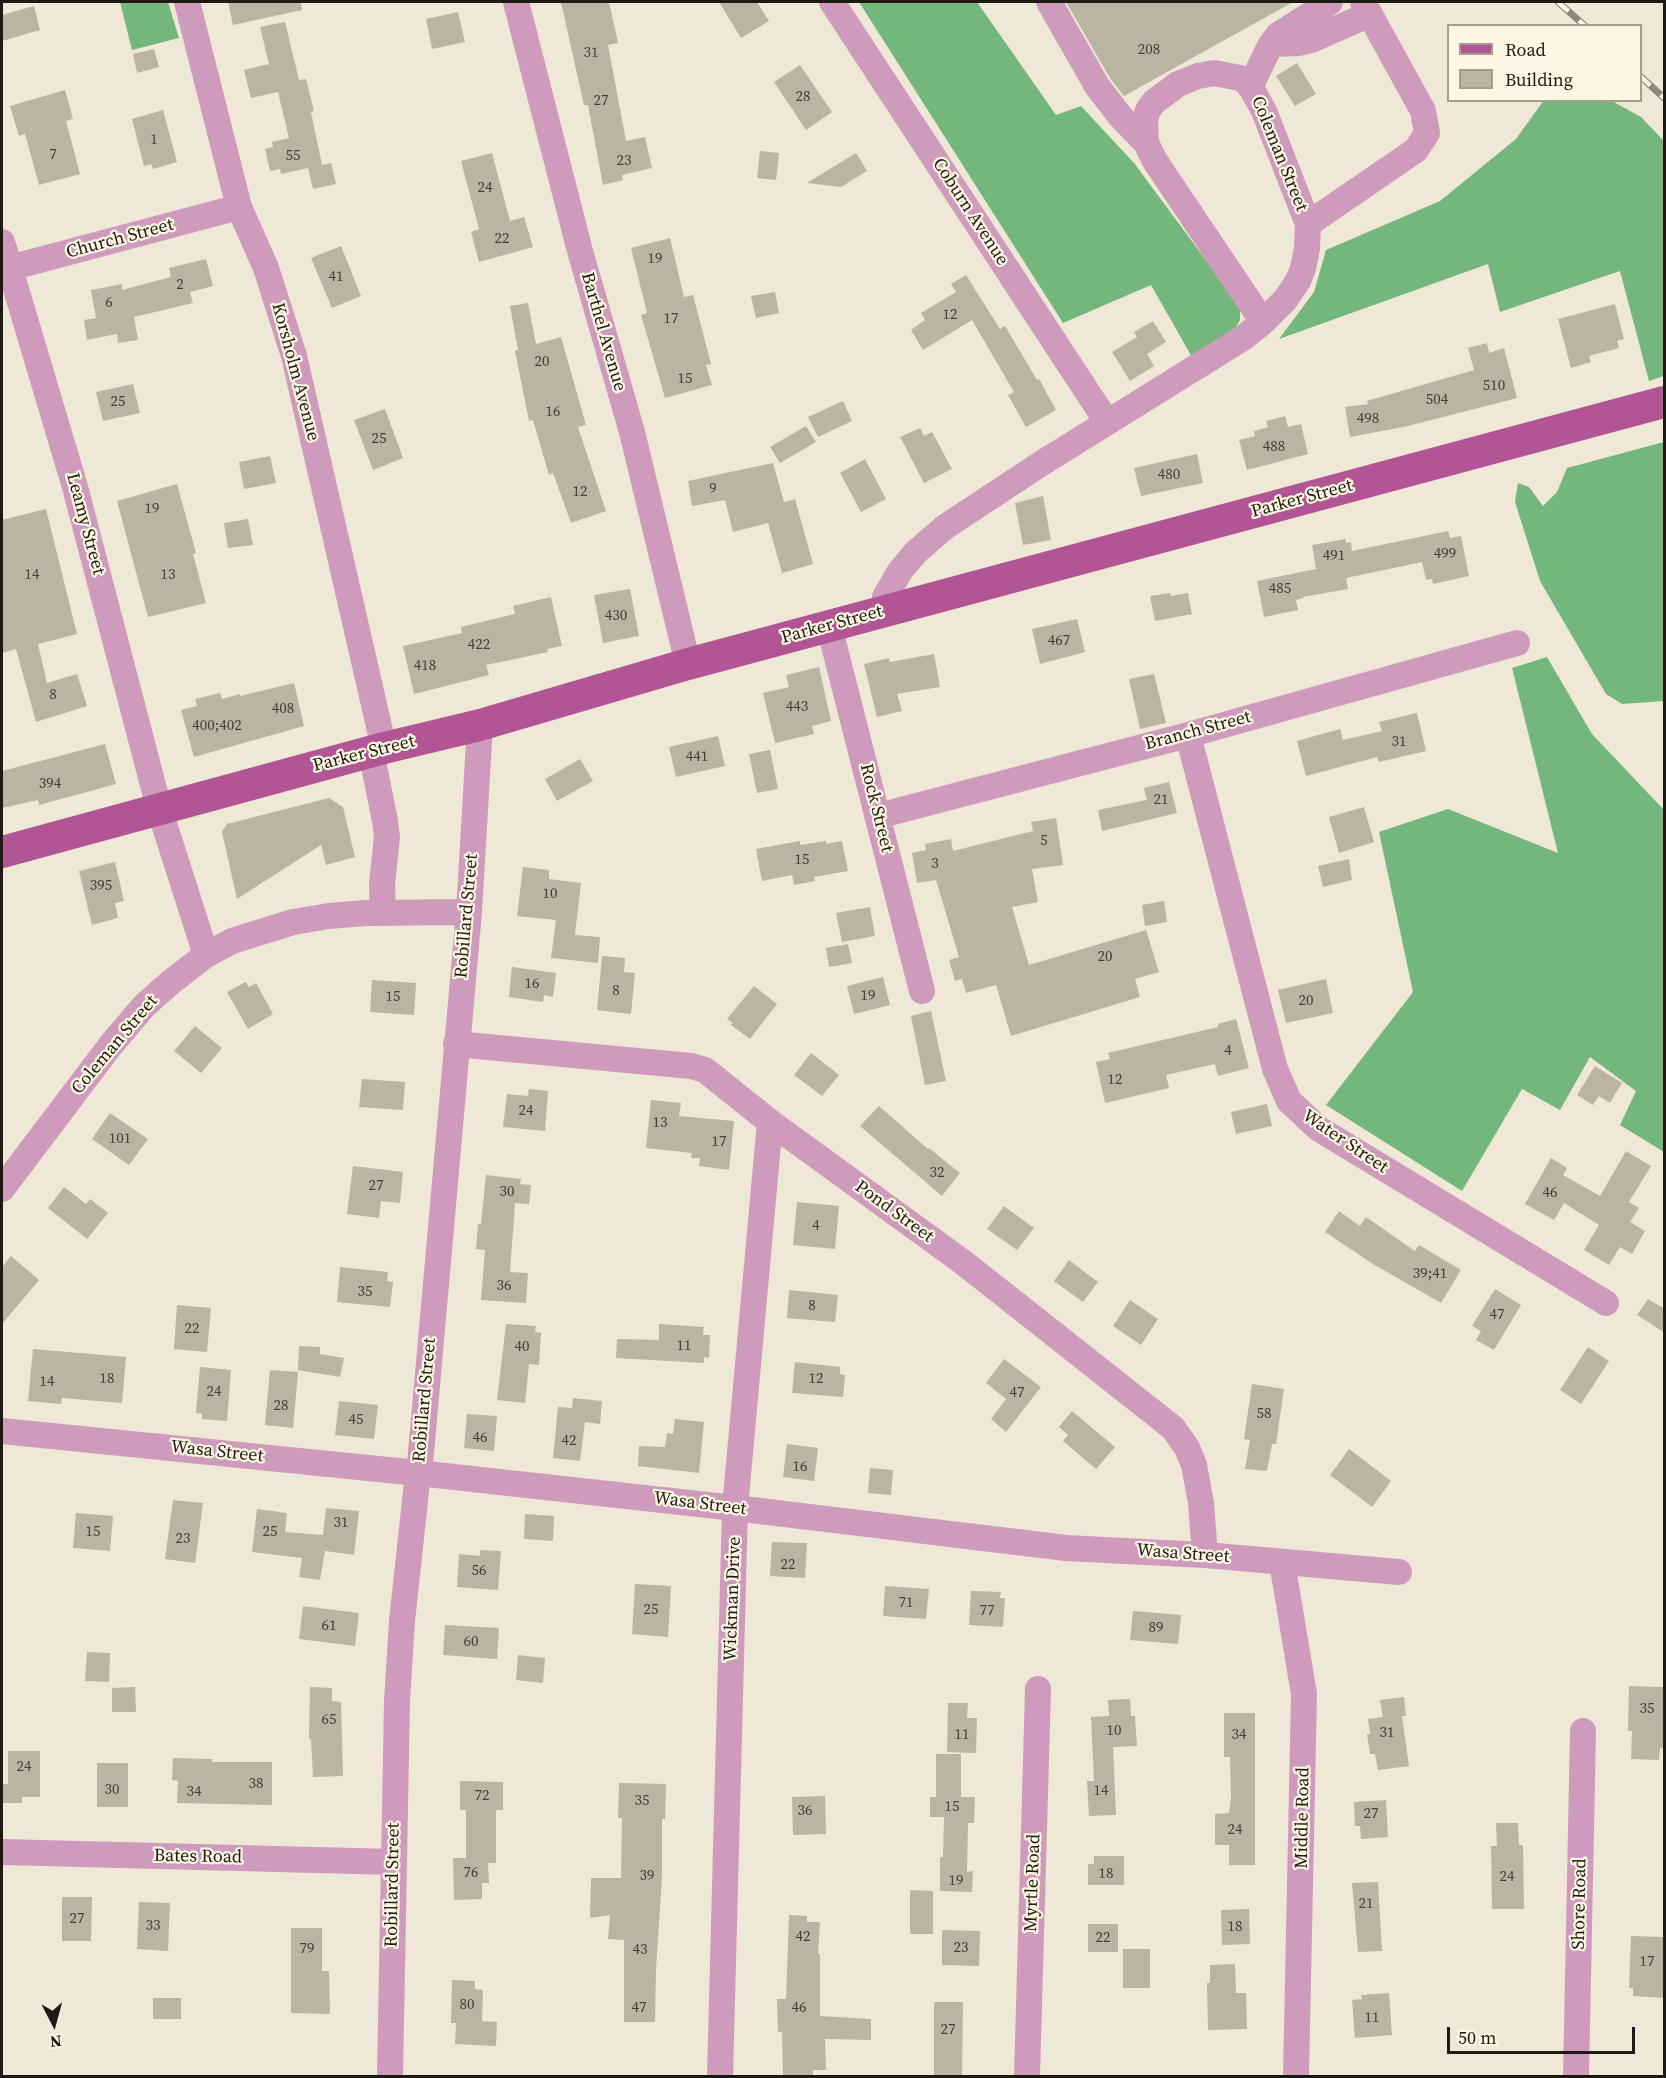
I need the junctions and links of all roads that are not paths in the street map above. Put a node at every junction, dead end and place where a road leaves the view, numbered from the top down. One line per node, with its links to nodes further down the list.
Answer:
1 (187, 2): 10 (street, Korsholm Avenue)
2 (516, 2): 20 (street, Barthel Avenue)
3 (832, 2): 16 (street, Coburn Avenue)
4 (1049, 2): 9 (street)
5 (1330, 2): 7 (street)
6 (1366, 8): 7 (street); 11 (street)
7 (1272, 44): 8 (street)
8 (1250, 87): 9 (street, Coleman Street); 11 (street, Coleman Street)
9 (1146, 143): 14 (street)
10 (239, 207): 13 (street, Church Street); 23 (street, Korsholm Avenue)
11 (1308, 224): 14 (street, Coleman Street)
12 (2, 242): 13 (street, Leamy Street)
13 (5, 269): 24 (street, Leamy Street)
14 (1263, 322): 16 (street, Coleman Street)
15 (1665, 402): 17 (main road, Parker Street)
16 (1107, 422): 17 (street, Coleman Street)
17 (885, 611): 18 (main road, Parker Street)
18 (829, 626): 20 (main road, Parker Street); 25 (street, Rock Street)
19 (1517, 643): 22 (street, Branch Street)
20 (688, 664): 21 (main road, Parker Street)
21 (480, 725): 23 (main road, Parker Street); 27 (street, Robillard Street)
22 (1188, 735): 25 (street, Branch Street); 34 (street, Water Street)
23 (378, 749): 24 (main road, Parker Street); 28 (street, Korsholm Avenue)
24 (159, 808): 26 (main road, Parker Street); 29 (street, Leamy Street)
25 (878, 816): 30 (street, Rock Street)
26 (2, 852)
27 (469, 912): 28 (street, Coleman Street); 31 (street, Robillard Street)
28 (383, 913): 29 (street, Coleman Street)
29 (206, 955): 33 (street, Coleman Street)
30 (922, 991)
31 (456, 1044): 32 (street, Pond Street); 36 (street, Robillard Street)
32 (770, 1122): 37 (street, Wickman Drive); 38 (street, Pond Street)
33 (2, 1189)
34 (1606, 1303)
35 (2, 1431): 36 (street, Wasa Street)
36 (418, 1473): 37 (street, Wasa Street); 44 (street, Robillard Street)
37 (735, 1508): 38 (street, Wasa Street); 46 (street, Wickman Drive)
38 (1205, 1555): 39 (street, Wasa Street)
39 (1282, 1562): 40 (street, Wasa Street); 48 (street, Middle Road)
40 (1399, 1572)
41 (1038, 1689): 47 (street, Myrtle Road)
42 (1583, 1731): 49 (street, Shore Road)
43 (2, 1852): 44 (street, Bates Road)
44 (394, 1862): 45 (street, Robillard Street)
45 (390, 2076)
46 (720, 2076)
47 (1028, 2076)
48 (1296, 2076)
49 (1576, 2076)

